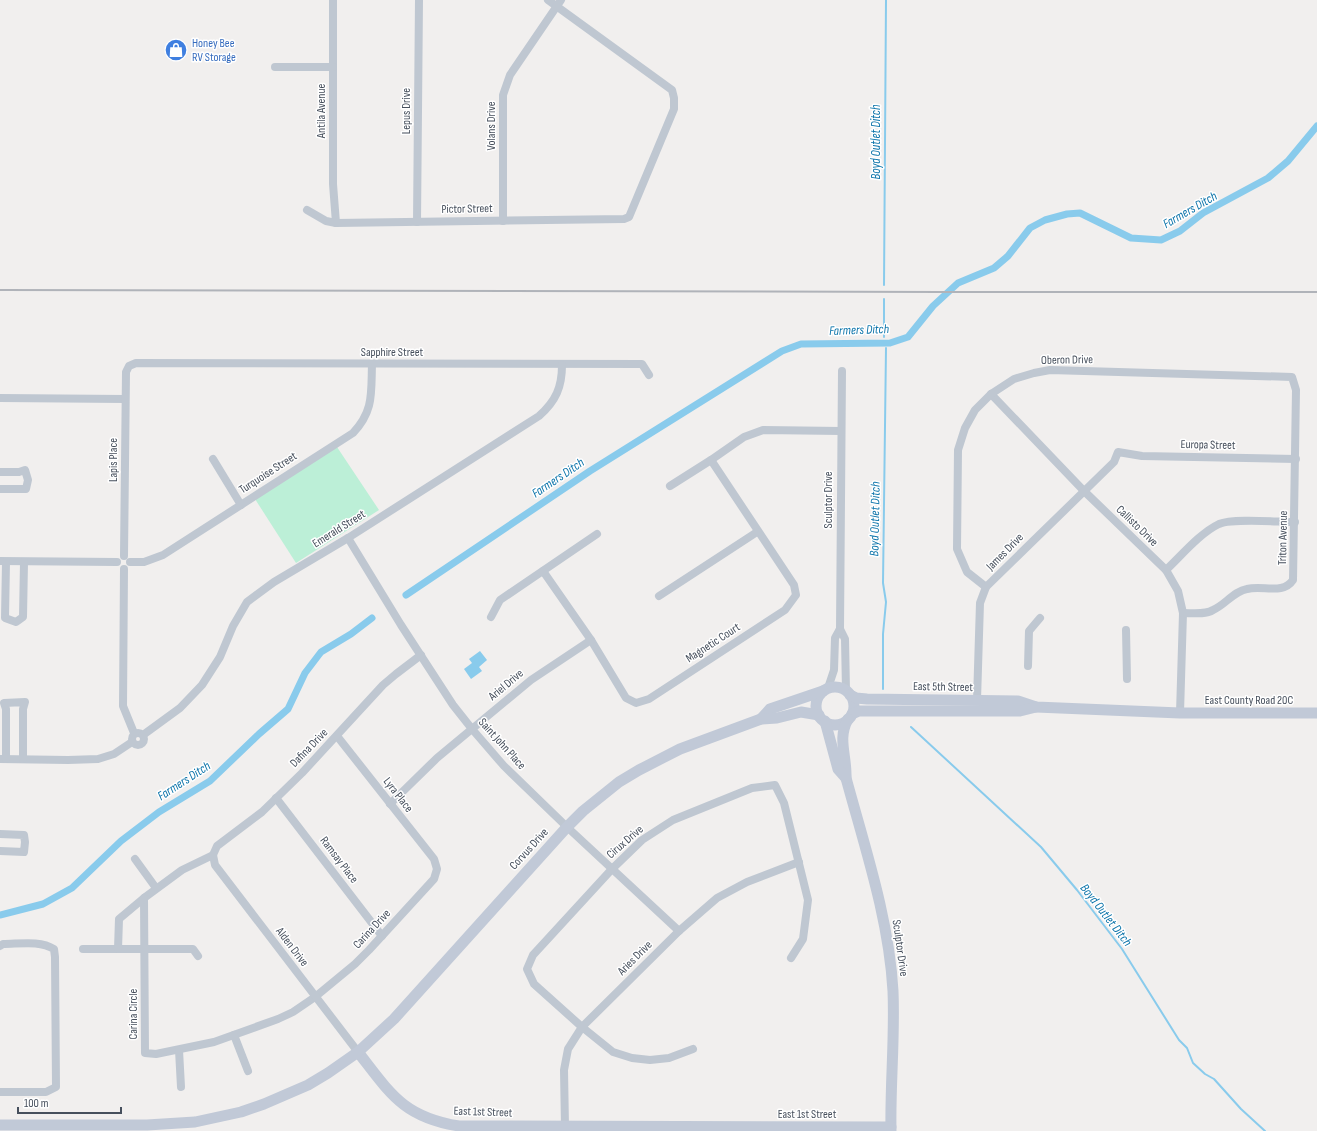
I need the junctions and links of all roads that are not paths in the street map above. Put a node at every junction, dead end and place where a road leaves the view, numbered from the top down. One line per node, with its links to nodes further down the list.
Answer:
1 (333, 0): 6 (street, Antila Avenue)
2 (419, 0): 9 (street, Lepus Drive)
3 (548, 0): 4 (street)
4 (558, 3): 8 (street, Volans Drive); 8 (street, Pictor Street)
5 (275, 67): 6 (street)
6 (333, 67): 10 (street, Antila Avenue)
7 (308, 210): 10 (street, Pictor Street)
8 (504, 221): 9 (street, Pictor Street)
9 (417, 222): 10 (street, Pictor Street)
10 (336, 223)
11 (372, 364): 12 (street, Sapphire Street); 13 (street, Sapphire Street); 29 (street, Turquoise Street)
12 (562, 365): 15 (street, Sapphire Street); 33 (street, Emerald Street)
13 (129, 366): 19 (street, Lapis Place)
14 (842, 371): 20 (street, Sculptor Drive)
15 (649, 375)
16 (1292, 377): 17 (street, Oberon Drive); 23 (street, Triton Avenue)
17 (991, 394): 28 (street, Callisto Drive); 41 (street, Oberon Drive)
18 (0, 398): 19 (street)
19 (125, 399): 34 (street, Lapis Place)
20 (841, 431): 24 (street); 46 (street, Sculptor Drive)
21 (1118, 452): 23 (street, Europa Street); 28 (street, James Drive)
22 (213, 459): 29 (street)
23 (1296, 459): 30 (street, Triton Avenue)
24 (711, 460): 26 (street); 31 (street)
25 (0, 472): 27 (street)
26 (670, 486)
27 (0, 488)
28 (1084, 491): 39 (street, Callisto Drive); 41 (street, James Drive)
29 (241, 505): 34 (street, Turquoise Street)
30 (1295, 522): 39 (street); 43 (street, Triton Avenue)
31 (757, 532): 42 (street); 48 (street, Magnetic Court)
32 (597, 534): 40 (street)
33 (348, 538): 49 (street, Saint John Place); 63 (street, Emerald Street)
34 (127, 559): 37 (street); 38 (street)
35 (3, 562): 36 (street); 36 (street)
36 (24, 562): 37 (street)
37 (117, 562): 38 (street)
38 (124, 569): 62 (street)
39 (1166, 570): 43 (street, Callisto Drive)
40 (543, 571): 44 (street); 48 (street)
41 (986, 587): 54 (street, James Drive)
42 (659, 596)
43 (1183, 613): 56 (street, Callisto Drive)
44 (491, 617)
45 (1040, 618): 50 (street)
46 (840, 629): 52 (street, Sculptor Drive); 53 (street, Sculptor Drive)
47 (1126, 630): 51 (street)
48 (591, 640): 61 (street, Ariel Drive)
49 (421, 656): 61 (street, Saint John Place); 64 (street, Dafina Drive)
50 (1028, 666)
51 (1127, 679)
52 (826, 689): 53 (street); 59 (street); 60 (street, Corvus Drive)
53 (848, 693): 54 (street, East 5th Street); 58 (street)
54 (977, 700): 55 (street, East 5th Street)
55 (1036, 707): 56 (street, East 5th Street); 58 (street, East 5th Street)
56 (1180, 713): 57 (street, East County Road 20C)
57 (1317, 713)
58 (850, 716): 59 (street); 68 (street, Sculptor Drive)
59 (822, 718): 60 (street, Corvus Drive); 68 (street, Sculptor Drive)
60 (761, 719): 71 (street, Corvus Drive)
61 (472, 729): 70 (street, Ariel Drive); 71 (street, Saint John Place)
62 (134, 733): 63 (street); 65 (street)
63 (143, 735): 65 (street)
64 (337, 736): 69 (street, Dafina Drive); 70 (street, Lyra Place)
65 (132, 742): 67 (street)
66 (3, 759): 67 (street); 67 (street)
67 (23, 759)
68 (846, 778): 100 (street, Sculptor Drive)
69 (276, 798): 74 (street, Dafina Drive); 82 (street, Ramsay Place)
70 (390, 804): 78 (street, Lyra Place)
71 (567, 827): 77 (street, Saint John Place); 94 (street, Corvus Drive)
72 (0, 834): 73 (street)
73 (0, 851)
74 (213, 855): 79 (street); 89 (street, Alden Drive)
75 (135, 859): 79 (street)
76 (800, 862): 77 (street, Cirux Drive); 81 (street, Aries Drive); 88 (street)
77 (612, 869): 81 (street, Saint John Place); 90 (street, Cirux Drive)
78 (437, 870): 82 (street, Carina Drive)
79 (156, 888): 80 (street)
80 (144, 898): 85 (street); 86 (street, Carina Circle)
81 (678, 931): 90 (street, Aries Drive)
82 (382, 936): 89 (street, Carina Drive)
83 (0, 946): 97 (street)
84 (83, 949): 85 (street)
85 (118, 949): 86 (street)
86 (145, 949): 87 (street); 93 (street, Carina Circle)
87 (198, 956)
88 (791, 958)
89 (315, 997): 91 (street, Carina Circle); 94 (street, Alden Drive)
90 (582, 1027): 92 (street); 99 (street, Aries Drive)
91 (234, 1034): 93 (street, Carina Circle); 95 (street)
92 (693, 1049)
93 (179, 1050): 96 (street)
94 (358, 1052): 98 (street); 99 (street, East 1st Street)
95 (248, 1071)
96 (181, 1087)
97 (0, 1092)
98 (0, 1124)
99 (566, 1127): 100 (street, East 1st Street)
100 (890, 1129)

